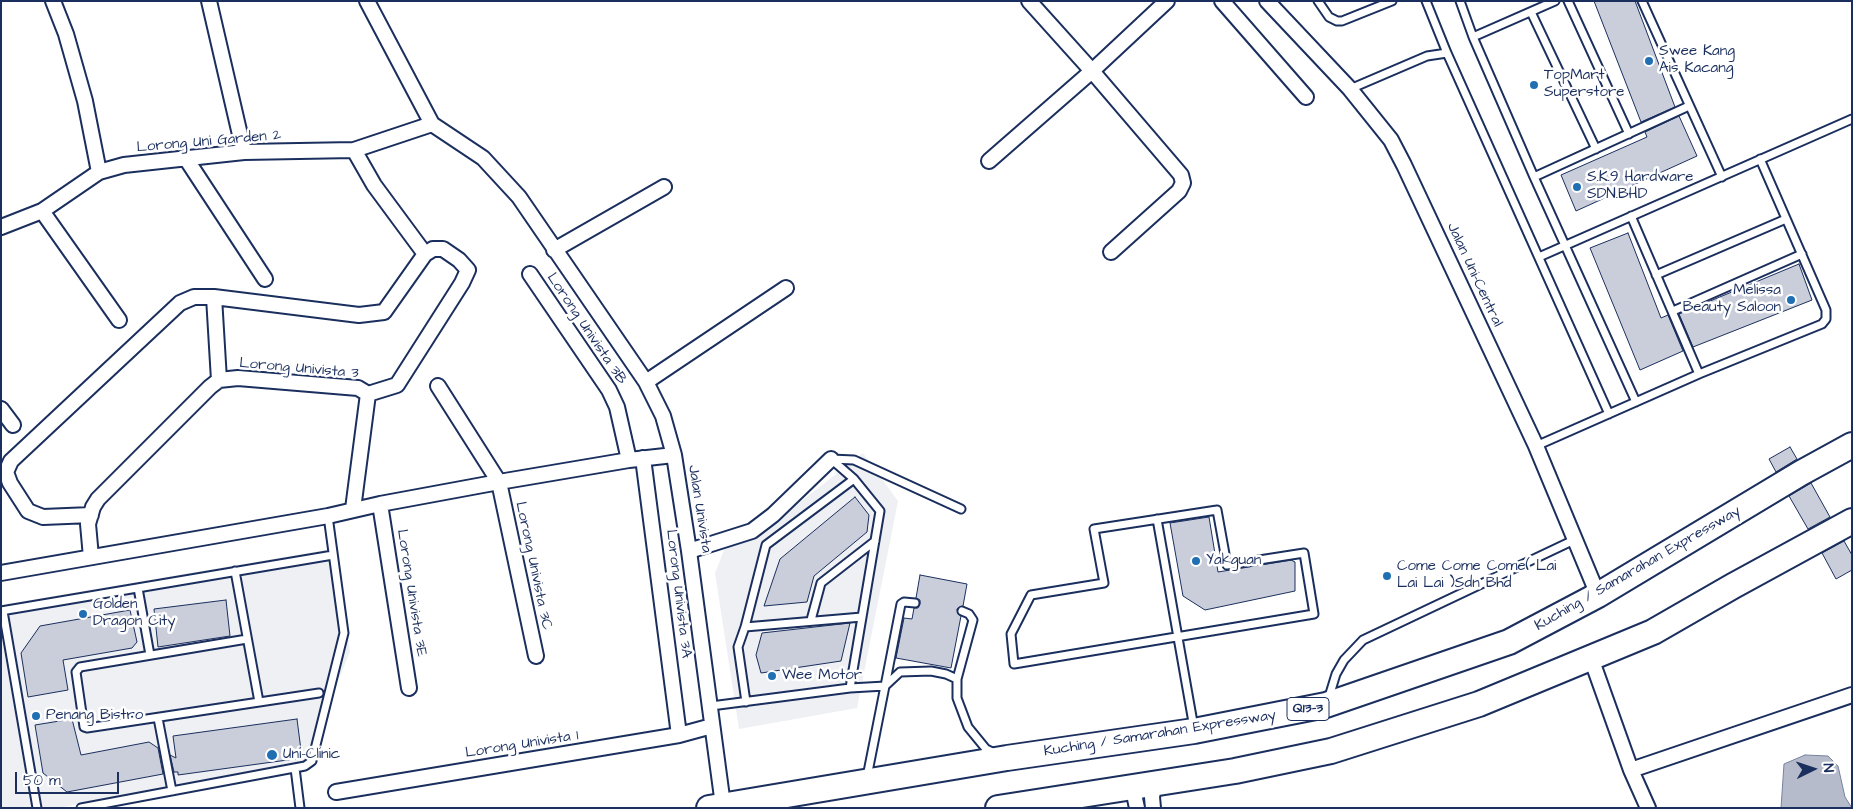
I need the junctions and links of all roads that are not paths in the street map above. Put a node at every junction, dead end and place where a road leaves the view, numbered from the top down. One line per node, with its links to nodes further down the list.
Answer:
1 (53, 1): 31 (street)
2 (209, 1): 27 (street)
3 (367, 1): 23 (street)
4 (1029, 1): 18 (street)
5 (1167, 1): 18 (street)
6 (1222, 1): 20 (street)
7 (1268, 1): 19 (street, Jalan Uni-Central)
8 (1318, 1): 14 (lane)
9 (1426, 1): 17 (lane)
10 (1460, 1): 16 (lane)
11 (1555, 1): 15 (lane)
12 (1568, 1): 24 (lane)
13 (1642, 1): 21 (lane)
14 (1388, 2)
15 (1531, 12): 16 (lane); 25 (lane)
16 (1473, 36): 32 (lane)
17 (1447, 53): 19 (lane); 44 (lane)
18 (1092, 70): 30 (street); 41 (street)
19 (1350, 89): 62 (street, Jalan Uni-Central)
20 (1306, 97)
21 (1689, 106): 24 (lane); 33 (lane)
22 (1852, 118): 29 (lane)
23 (432, 124): 26 (street, Lorong Uni Garden 2); 40 (street, Jalan Univista)
24 (1629, 134): 25 (lane)
25 (1596, 149): 32 (lane)
26 (354, 150): 27 (street, Lorong Uni Garden 2); 42 (street)
27 (244, 152): 28 (street, Lorong Uni Garden 2)
28 (185, 157): 31 (street, Lorong Uni Garden 2); 47 (street)
29 (1760, 159): 33 (lane); 37 (lane)
30 (989, 161)
31 (99, 172): 35 (street, Lorong Uni Garden 2)
32 (1534, 177): 39 (lane)
33 (1722, 177): 36 (lane)
34 (664, 187): 40 (street)
35 (42, 210): 38 (street, Lorong Uni Garden 2); 51 (street)
36 (1631, 216): 39 (lane); 46 (lane)
37 (1786, 219): 43 (lane); 46 (lane)
38 (1, 227)
39 (1565, 245): 44 (lane); 57 (lane)
40 (554, 250): 54 (street, Jalan Univista)
41 (1110, 252)
42 (424, 254): 49 (street); 56 (street)
43 (1802, 254): 50 (lane); 52 (lane)
44 (1539, 257): 59 (lane)
45 (530, 274): 66 (street, Lorong Univista 3B)
46 (1656, 276): 50 (lane)
47 (265, 280)
48 (786, 288): 54 (street)
49 (214, 297): 53 (street); 72 (street)
50 (1673, 311): 52 (lane)
51 (119, 320)
52 (1699, 374): 57 (lane)
53 (219, 380): 56 (street, Lorong Univista 3); 72 (street, Lorong Univista 3)
54 (646, 382): 63 (street, Jalan Univista)
55 (438, 386): 68 (street)
56 (368, 394): 70 (street, Lorong Univista 3)
57 (1636, 402): 59 (lane)
58 (1, 409): 60 (street)
59 (1610, 414): 62 (lane)
60 (13, 424)
61 (1852, 445): 84 (highway, Kuching / Samarahan Expressway / Q13-3)
62 (1536, 446): 76 (street, Jalan Uni-Central)
63 (674, 455): 64 (street); 78 (street, Jalan Univista)
64 (644, 458): 66 (street); 109 (street, Lorong Univista 3A)
65 (832, 459): 67 (lane); 71 (lane); 78 (street)
66 (629, 460): 68 (street)
67 (854, 479): 77 (lane); 90 (lane)
68 (499, 482): 69 (street); 94 (street, Lorong Univista 3C)
69 (380, 504): 70 (street); 98 (street, Lorong Univista 3E)
70 (353, 509): 73 (street)
71 (961, 509)
72 (91, 515): 80 (street, Lorong Univista 3)
73 (328, 516): 79 (lane); 80 (street)
74 (1157, 519): 91 (lane); 91 (lane); 91 (lane)
75 (1852, 521): 95 (highway)
76 (1574, 540): 84 (street, Jalan Uni-Central); 105 (lane)
77 (875, 541): 88 (lane); 89 (lane)
78 (689, 551): 104 (street, Jalan Univista)
79 (333, 555): 81 (lane); 111 (lane)
80 (91, 557): 82 (street)
81 (235, 571): 83 (lane); 92 (lane)
82 (1, 573)
83 (138, 588): 86 (lane); 93 (lane)
84 (1598, 595): 105 (highway, Kuching / Samarahan Expressway / Q13-3)
85 (915, 602): 97 (lane)
86 (2, 611): 119 (lane)
87 (962, 611): 96 (lane)
88 (862, 617): 89 (lane); 99 (lane)
89 (811, 620): 90 (lane)
90 (746, 627): 103 (lane)
91 (1177, 636): 108 (lane)
92 (248, 639): 93 (lane); 102 (lane)
93 (150, 655): 106 (lane)
94 (536, 656)
95 (1591, 658): 112 (street); 114 (highway)
96 (957, 679): 97 (lane); 110 (lane)
97 (884, 686): 99 (lane); 113 (lane)
98 (409, 688)
99 (850, 688): 103 (lane)
100 (319, 693): 102 (lane)
101 (1852, 695): 112 (street)
102 (259, 702): 106 (lane)
103 (746, 702): 104 (lane)
104 (711, 706): 107 (street, Jalan Univista)
105 (1326, 706): 108 (highway, Kuching / Samarahan Expressway / Q13-3)
106 (158, 718): 115 (lane)
107 (712, 726): 109 (street, Lorong Univista 1); 118 (street, Jalan Univista)
108 (1194, 731): 110 (highway, Kuching / Samarahan Expressway / Q13-3)
109 (679, 735): 116 (street, Lorong Univista 1)
110 (1007, 758): 113 (highway, Kuching / Samarahan Expressway / Q13-3)
111 (295, 768): 115 (lane); 121 (lane)
112 (1631, 770): 124 (street)
113 (866, 782): 118 (highway, Kuching / Samarahan Expressway / Q13-3)
114 (1155, 782): 117 (highway); 123 (street)
115 (172, 791): 120 (lane)
116 (336, 792)
117 (1134, 797): 122 (highway)
118 (716, 806)
119 (37, 808)
120 (81, 808)
121 (300, 808)
122 (998, 808)
123 (1153, 808)
124 (1648, 808)

